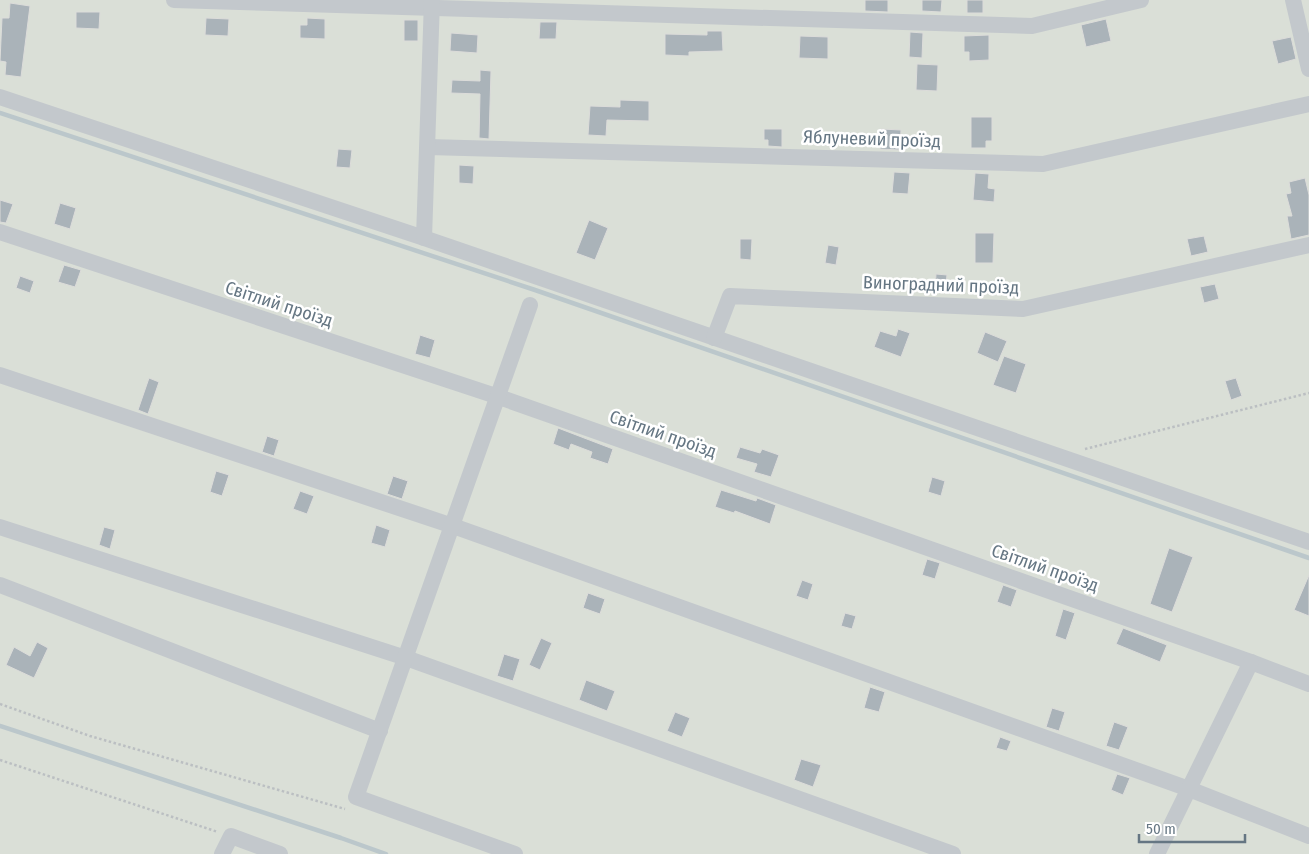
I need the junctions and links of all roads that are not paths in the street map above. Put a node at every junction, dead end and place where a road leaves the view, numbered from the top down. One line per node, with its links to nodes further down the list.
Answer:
1 (174, 0): 4 (street)
2 (1141, 0): 4 (street)
3 (1292, 0): 5 (street)
4 (432, 4): 8 (street)
5 (1309, 70)
6 (0, 97): 10 (street)
7 (1309, 104): 8 (street, Яблуневий проїзд)
8 (428, 147): 10 (street)
9 (0, 232): 15 (street, Світлий проїзд)
10 (424, 238): 13 (street)
11 (1309, 245): 13 (street, Виноградний проїзд)
12 (530, 305): 15 (street)
13 (714, 338): 18 (street)
14 (0, 375): 17 (street)
15 (499, 398): 17 (street); 21 (street, Світлий проїзд)
16 (0, 526): 20 (street)
17 (453, 526): 20 (street); 24 (street)
18 (1309, 542)
19 (0, 585): 23 (street)
20 (406, 658): 23 (street); 29 (street)
21 (1252, 662): 22 (street, Світлий проїзд); 24 (street)
22 (1309, 684)
23 (380, 731): 28 (street)
24 (1189, 789): 25 (street); 30 (street)
25 (1309, 836)
26 (222, 854): 27 (street)
27 (280, 854)
28 (515, 854)
29 (953, 854)
30 (1157, 854)

